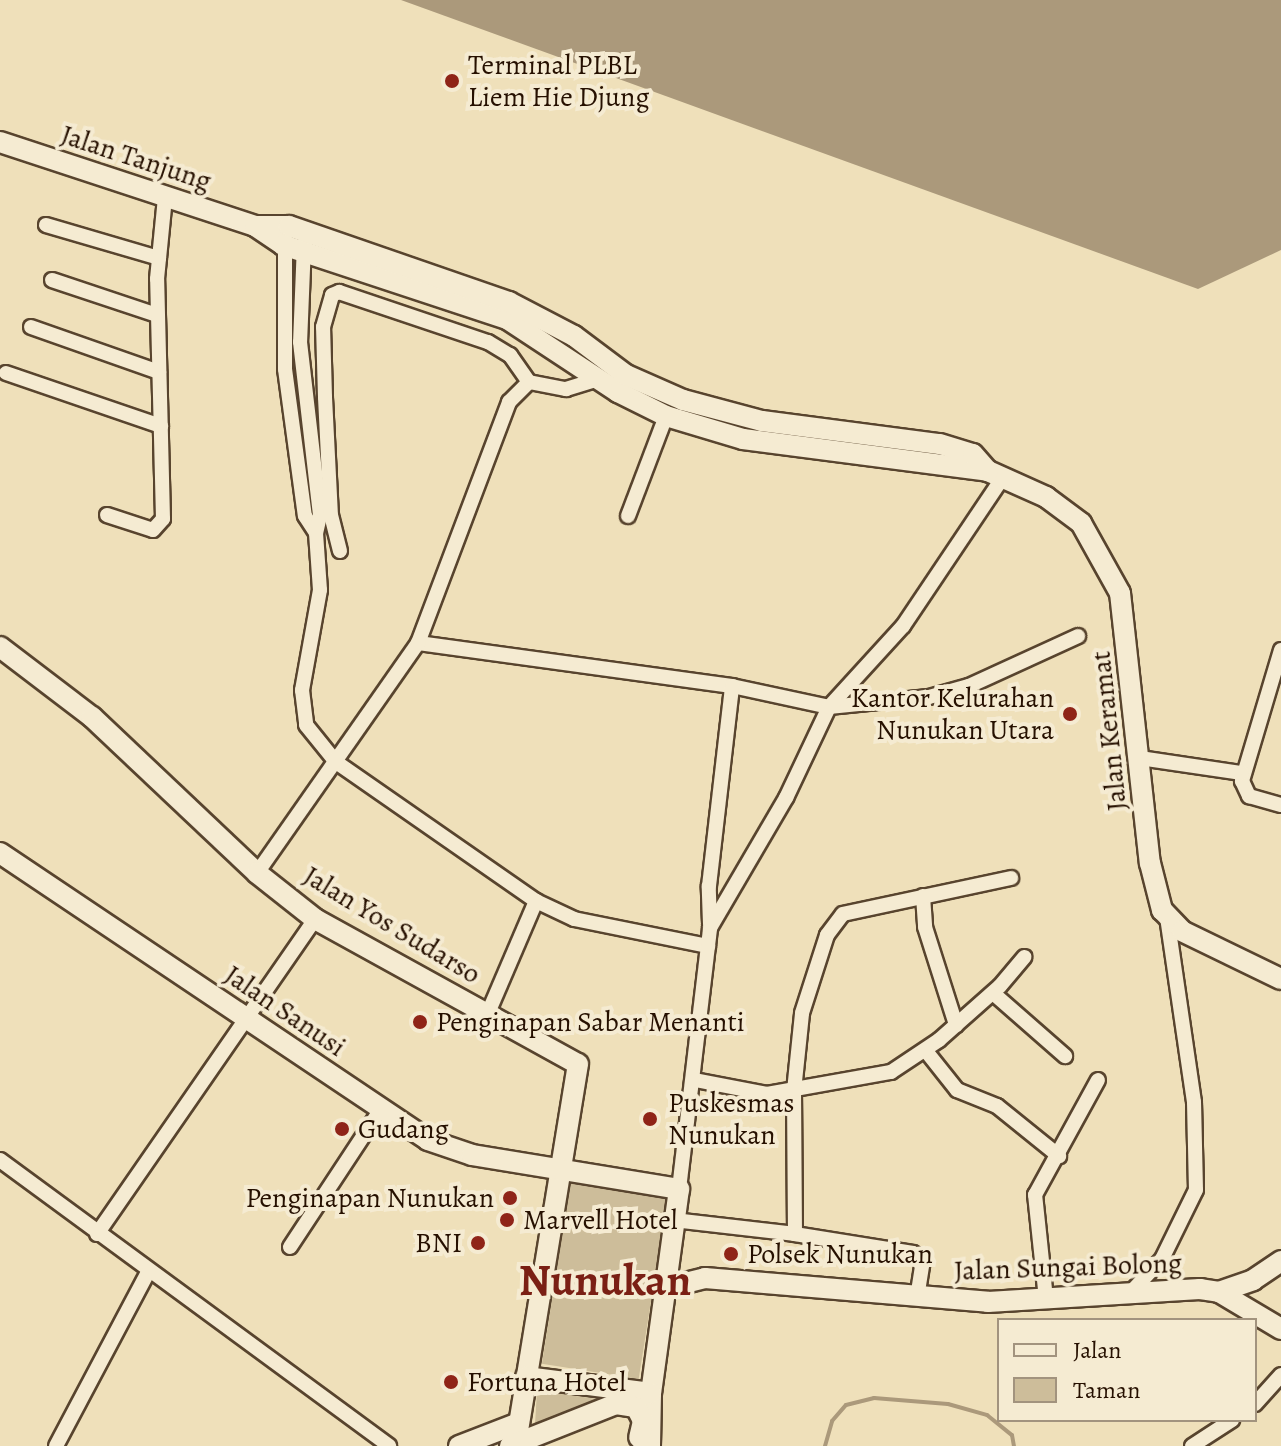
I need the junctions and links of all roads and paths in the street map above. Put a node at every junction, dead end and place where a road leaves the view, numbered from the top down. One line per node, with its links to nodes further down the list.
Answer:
1 (0, 142): 2 (street, Jalan Tanjung)
2 (165, 197): 4 (street, Jalan Tanjung); 5 (street)
3 (46, 225): 5 (street)
4 (295, 238): 11 (street); 13 (street); 29 (street)
5 (159, 258): 7 (street)
6 (52, 280): 7 (street)
7 (157, 315): 9 (street)
8 (31, 327): 9 (street)
9 (159, 372): 16 (street)
10 (6, 373): 16 (street)
11 (598, 379): 12 (street); 13 (street)
12 (529, 382): 21 (street); 23 (street)
13 (622, 384): 14 (street); 15 (street)
14 (666, 416): 17 (street); 20 (street)
15 (800, 425): 17 (street); 18 (street)
16 (161, 426): 19 (street)
17 (797, 446): 18 (street)
18 (996, 474): 27 (street); 28 (street, Jalan Keramat)
19 (107, 515)
20 (628, 516)
21 (340, 551)
22 (1078, 636): 27 (street)
23 (418, 643): 26 (street); 29 (street)
24 (0, 647): 33 (street, Jalan Yos Sudarso)
25 (1281, 650): 30 (street)
26 (732, 686): 27 (street); 39 (street)
27 (829, 707): 39 (street)
28 (1140, 758): 30 (street); 37 (street, Jalan Keramat)
29 (336, 762): 33 (street); 36 (street)
30 (1242, 773): 31 (street)
31 (1281, 805)
32 (2, 859): 45 (street, Jalan Sanusi)
33 (257, 873): 38 (street, Jalan Yos Sudarso)
34 (1011, 878): 35 (street)
35 (923, 896): 46 (street); 51 (street)
36 (536, 901): 40 (street); 44 (street)
37 (1167, 918): 42 (street); 66 (street)
38 (315, 919): 44 (street, Jalan Yos Sudarso); 45 (street)
39 (710, 928): 40 (street)
40 (708, 946): 49 (street)
41 (1024, 957): 43 (street)
42 (1281, 979)
43 (993, 993): 46 (street); 48 (street)
44 (488, 1013): 55 (street, Jalan Yos Sudarso)
45 (245, 1017): 52 (street, Jalan Sanusi); 58 (street)
46 (956, 1025): 47 (street)
47 (926, 1051): 51 (street); 53 (street)
48 (1065, 1056)
49 (695, 1080): 51 (street); 56 (street)
50 (1098, 1080): 53 (street)
51 (794, 1091): 59 (street)
52 (381, 1109): 55 (street, Jalan Sanusi); 60 (street)
53 (1059, 1156): 69 (street)
54 (0, 1160): 58 (street)
55 (557, 1171): 56 (street, Jalan Sanusi); 72 (street)
56 (679, 1189): 57 (street)
57 (674, 1220): 59 (street); 62 (street)
58 (97, 1234): 63 (street)
59 (795, 1234): 68 (street)
60 (290, 1247)
61 (1281, 1261): 67 (street)
62 (668, 1264): 64 (street, Jalan Sungai Bolong); 65 (street)
63 (148, 1272): 77 (street); 78 (street)
64 (705, 1278): 65 (street, Jalan Sungai Bolong); 68 (street, Jalan Sungai Bolong)
65 (665, 1288): 73 (street)
66 (1132, 1291): 67 (street, Jalan Sungai Bolong); 69 (street, Jalan Sungai Bolong)
67 (1219, 1292): 70 (street, Jalan Sungai Bolong)
68 (917, 1298): 69 (street, Jalan Sungai Bolong)
69 (1046, 1299)
70 (1281, 1329)
71 (1281, 1375): 74 (street)
72 (526, 1377): 73 (street); 76 (street)
73 (651, 1393): 81 (street)
74 (1257, 1402)
75 (1229, 1422): 82 (street)
76 (514, 1438): 79 (street); 80 (street)
77 (56, 1446)
78 (389, 1446)
79 (459, 1446)
80 (638, 1446)
81 (650, 1446)
82 (1192, 1446)

